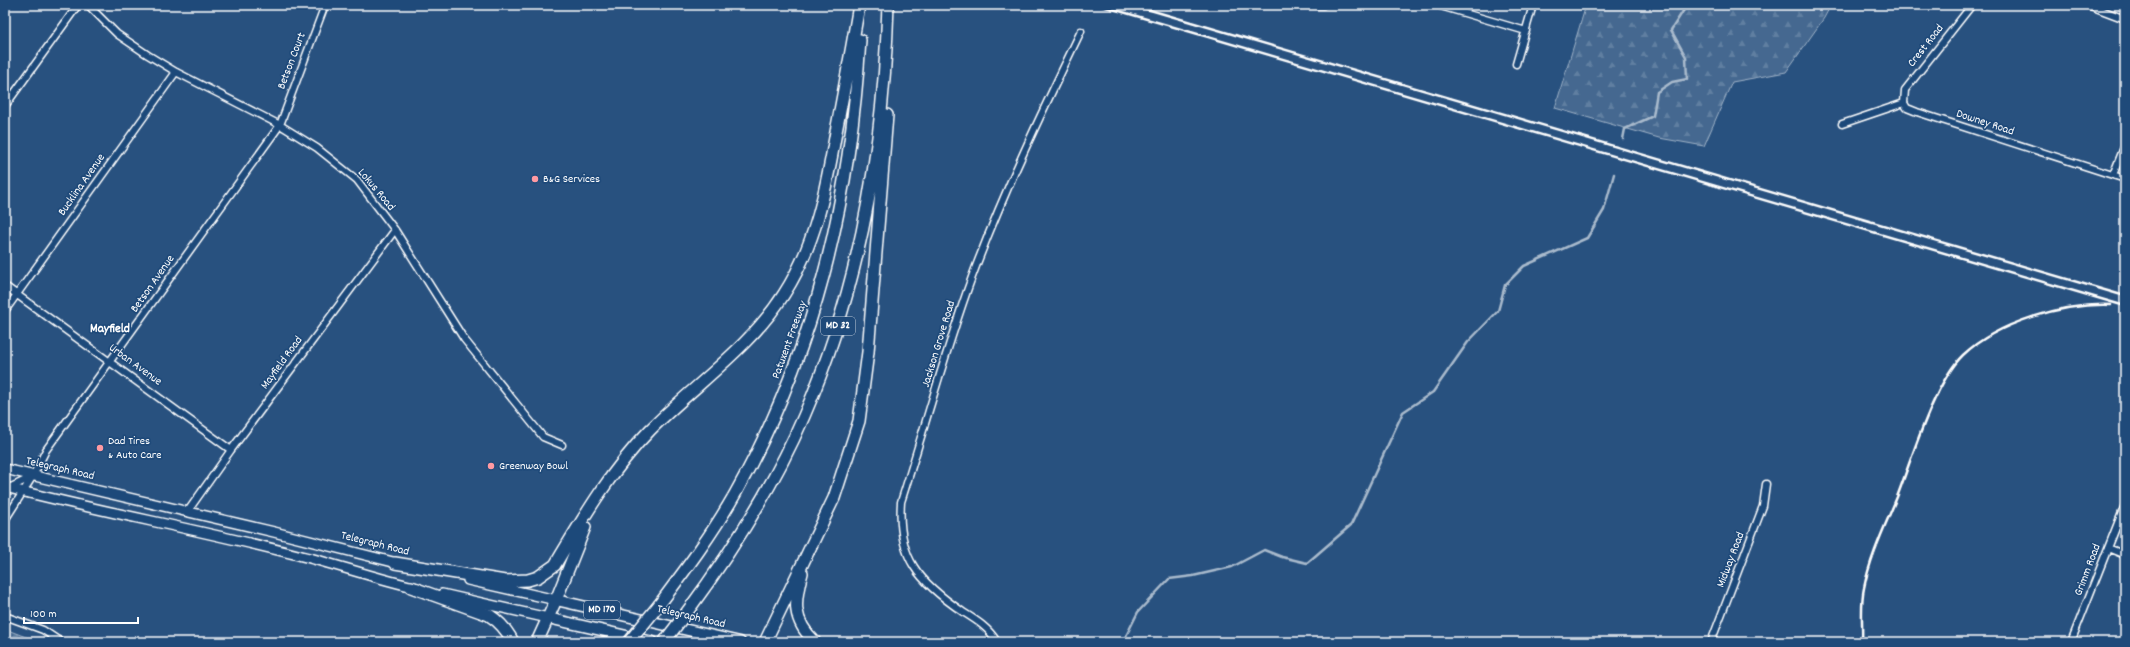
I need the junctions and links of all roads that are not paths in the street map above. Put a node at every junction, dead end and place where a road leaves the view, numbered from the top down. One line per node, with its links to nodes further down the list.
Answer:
1 (78, 5): 19 (street)
2 (88, 5): 17 (street, Lokus Road)
3 (325, 5): 21 (street, Betson Court)
4 (860, 5): 37 (highway); 52 (highway, Patuxent Freeway / MD 32, bridge)
5 (888, 5): 12 (highway, MD 32)
6 (1317, 5): 7 (street)
7 (1323, 5)
8 (1437, 5): 15 (street)
9 (1533, 5): 15 (street)
10 (1972, 5): 18 (street, Crest Road)
11 (2088, 5): 13 (street)
12 (888, 18): 43 (highway); 54 (highway, MD 32, bridge)
13 (2125, 19)
14 (1081, 31): 58 (street, Jackson Grove Road)
15 (1526, 31): 16 (street)
16 (1516, 64)
17 (176, 72): 21 (street, Lokus Road); 27 (street, Bucklina Avenue)
18 (1904, 103): 20 (street); 23 (street, Downey Road)
19 (5, 106)
20 (1842, 124)
21 (280, 125): 25 (street, Lokus Road); 29 (street, Betson Avenue)
22 (2125, 145): 23 (street)
23 (2113, 175): 24 (street, Downey Road)
24 (2125, 179)
25 (395, 230): 30 (street, Lokus Road); 31 (street, Mayfield Road)
26 (5, 286): 27 (street, Urban Avenue)
27 (18, 294): 28 (street, Bucklina Avenue); 29 (street, Urban Avenue)
28 (5, 311)
29 (111, 361): 31 (street, Urban Avenue); 33 (street, Betson Avenue)
30 (562, 445)
31 (231, 450): 39 (street, Mayfield Road)
32 (5, 470): 33 (main road, Telegraph Road / MD 170)
33 (33, 476): 35 (street); 36 (street, Betson Avenue); 39 (main road, Telegraph Road / MD 170)
34 (1766, 484): 59 (street, Midway Road)
35 (6, 490): 36 (main road, MD 170)
36 (23, 492): 40 (street, Betson Avenue); 45 (main road, MD 170)
37 (601, 494): 44 (highway); 46 (highway)
38 (2125, 505): 41 (street, Grimm Road)
39 (188, 512): 44 (main road, Telegraph Road / MD 170)
40 (5, 520)
41 (2108, 548): 42 (street); 60 (street, Grimm Road)
42 (2125, 555)
43 (806, 557): 56 (highway); 57 (highway)
44 (395, 563): 46 (main road, Telegraph Road / MD 170)
45 (411, 587): 48 (main road, MD 170); 50 (highway)
46 (556, 600): 48 (highway); 55 (main road, Telegraph Road / MD 170)
47 (5, 616): 49 (street)
48 (548, 618): 51 (highway); 53 (main road, MD 170)
49 (61, 642)
50 (513, 642)
51 (537, 642)
52 (630, 642)
53 (653, 642)
54 (664, 642)
55 (740, 642)
56 (765, 642)
57 (815, 642)
58 (997, 642)
59 (1711, 642)
60 (2071, 642)

